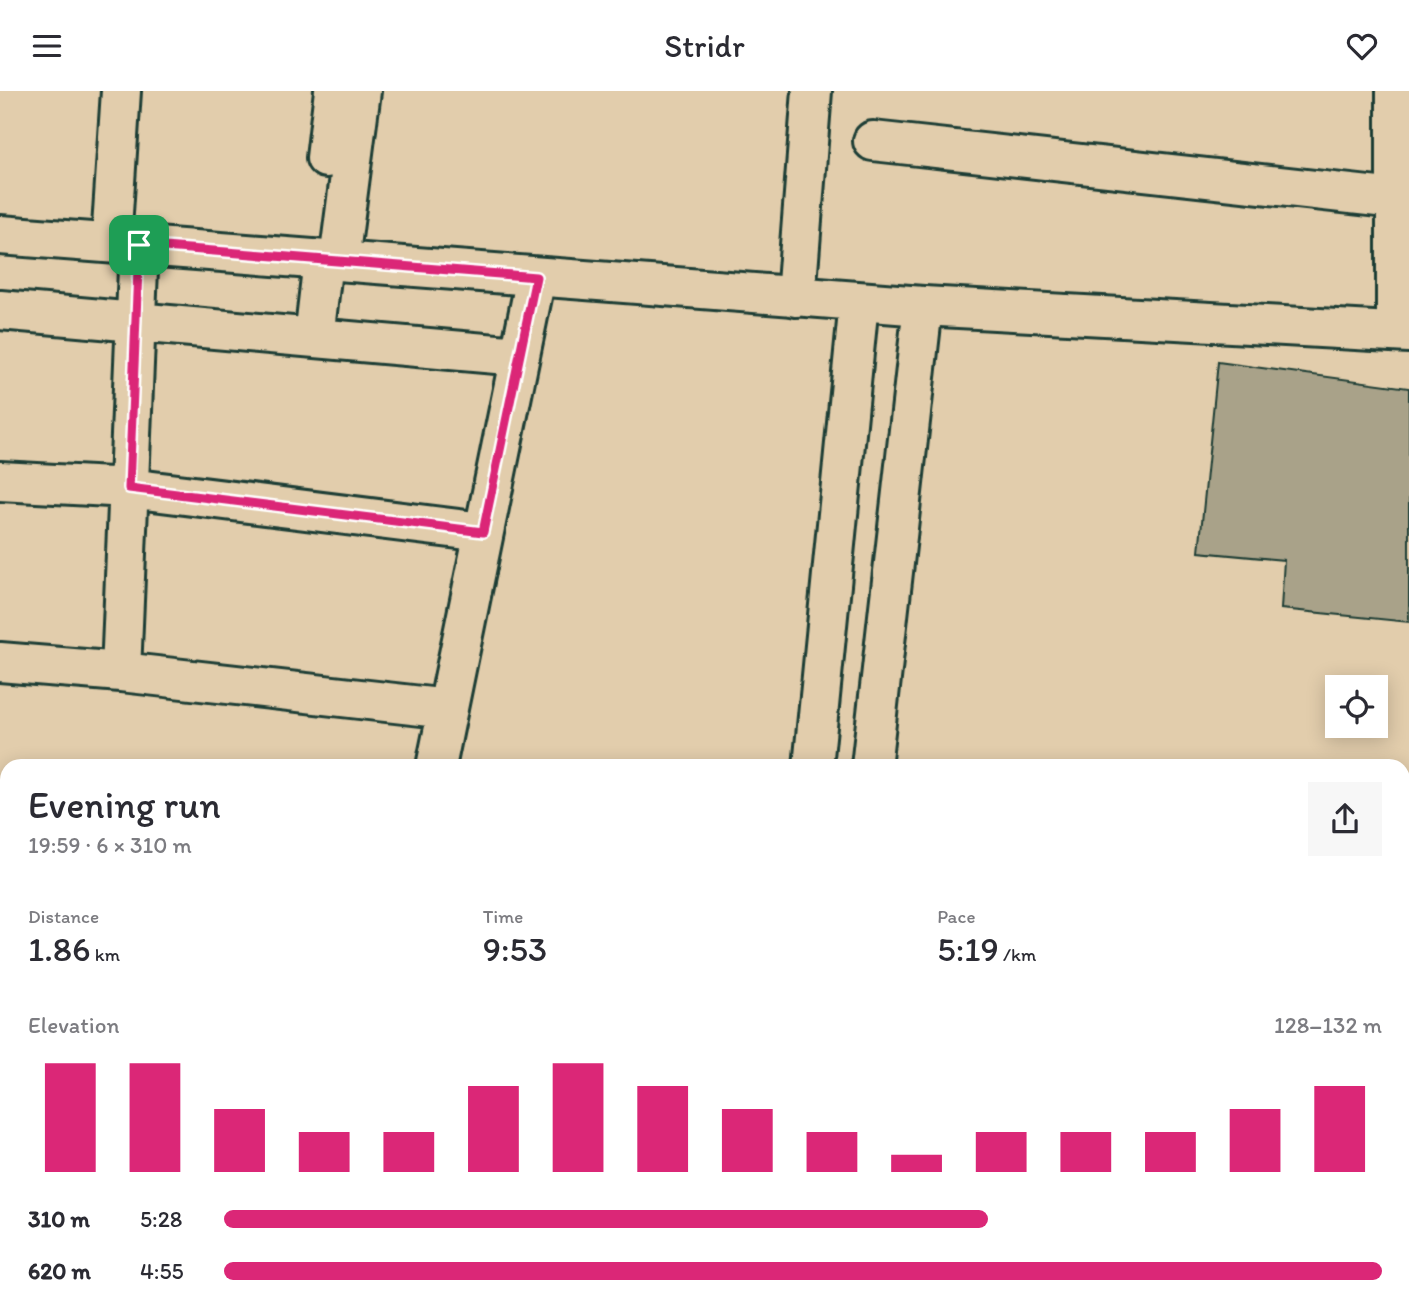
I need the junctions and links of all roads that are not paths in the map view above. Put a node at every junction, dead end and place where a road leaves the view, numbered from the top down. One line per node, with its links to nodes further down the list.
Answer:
1 (121, 91): 9 (street)
2 (334, 91): 10 (street)
3 (361, 91): 10 (street)
4 (812, 91): 12 (street)
5 (1396, 91): 7 (street)
6 (873, 141): 7 (street)
7 (1396, 199): 17 (street)
8 (0, 235): 9 (street)
9 (125, 244): 10 (street); 16 (street)
10 (325, 260): 11 (street); 18 (street)
11 (536, 277): 12 (street); 19 (street)
12 (796, 297): 13 (street)
13 (859, 302): 14 (street); 27 (street)
14 (923, 306): 17 (street); 28 (street)
15 (0, 310): 16 (street)
16 (136, 322): 18 (street); 21 (street)
17 (1402, 333)
18 (314, 338): 19 (street)
19 (519, 356): 22 (street)
20 (0, 481): 21 (street)
21 (129, 488): 22 (street); 24 (street)
22 (483, 532): 25 (street)
23 (0, 662): 24 (street)
24 (121, 672): 25 (street)
25 (448, 709): 26 (street)
26 (438, 759)
27 (814, 759)
28 (872, 759)

